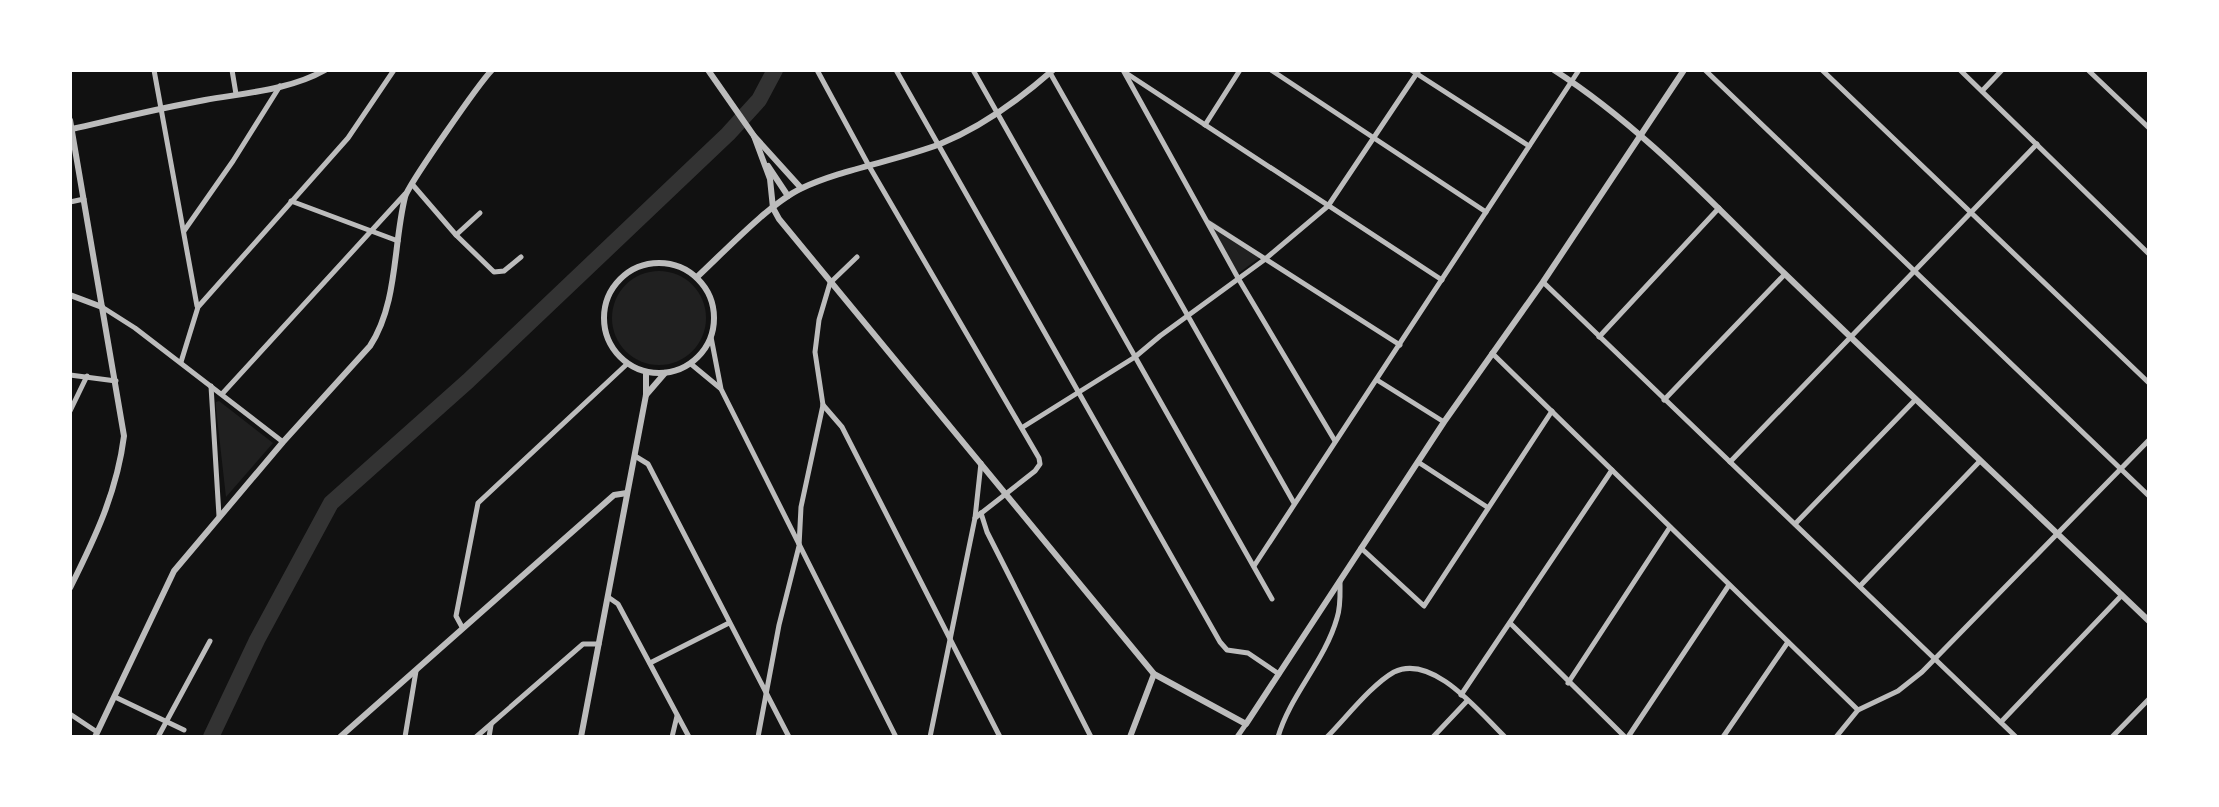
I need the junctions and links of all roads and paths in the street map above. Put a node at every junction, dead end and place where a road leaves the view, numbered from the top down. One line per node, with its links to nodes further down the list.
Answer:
1 (154, 70): 28 (street)
2 (232, 70): 27 (street)
3 (325, 70): 23 (street)
4 (394, 70): 47 (street)
5 (492, 70): 42 (street)
6 (708, 70): 34 (street)
7 (817, 70): 41 (street)
8 (896, 70): 37 (street)
9 (973, 70): 29 (street)
10 (1240, 70): 31 (street)
11 (1271, 70): 36 (street)
12 (1554, 70): 24 (street)
13 (1579, 70): 24 (street)
14 (1684, 70): 35 (street)
15 (1705, 70): 64 (street)
16 (1822, 70): 54 (street)
17 (1960, 70): 26 (street)
18 (2002, 70): 26 (street)
19 (2088, 70): 32 (street)
20 (1051, 71): 29 (street); 74 (street)
21 (1124, 71): 31 (street); 55 (street)
22 (1415, 71): 36 (street); 39 (street)
23 (313, 73): 25 (street)
24 (1572, 81): 35 (street); 39 (street)
25 (280, 86): 27 (street); 57 (street)
26 (1982, 91): 38 (street)
27 (236, 94): 28 (street)
28 (161, 108): 33 (street); 57 (street)
29 (999, 112): 37 (street); 80 (street)
30 (70, 120): 33 (street)
31 (1205, 125): 49 (street)
32 (2149, 128)
33 (71, 129): 46 (street)
34 (753, 135): 40 (street); 43 (street)
35 (1640, 136): 51 (street); 69 (street)
36 (1374, 138): 49 (street); 52 (street)
37 (939, 144): 41 (street); 93 (street)
38 (2037, 144): 54 (street); 60 (street)
39 (1529, 146): 52 (street)
40 (760, 153): 45 (street); 50 (street)
41 (869, 166): 43 (street); 102 (street)
42 (412, 184): 44 (street); 58 (street)
43 (801, 188): 45 (street)
44 (405, 194): 56 (street); 59 (street)
45 (788, 196): 50 (street)
46 (84, 199): 48 (street); 72 (street)
47 (291, 201): 56 (street); 73 (street)
48 (70, 202)
49 (1328, 206): 63 (street); 68 (street)
50 (773, 208): 66 (street); 70 (street)
51 (1719, 208): 65 (street); 77 (street)
52 (1486, 212): 68 (street)
53 (480, 213): 58 (street)
54 (1970, 213): 64 (street); 90 (street)
55 (1206, 221): 63 (street); 67 (street)
56 (371, 229): 59 (street); 94 (street)
57 (183, 232): 73 (street)
58 (456, 235): 61 (street)
59 (398, 241): 104 (street)
60 (2149, 254)
61 (521, 257)
62 (857, 257): 70 (street)
63 (1264, 260): 67 (street); 78 (street)
64 (1914, 270): 75 (street); 111 (street)
65 (1785, 274): 75 (street); 97 (street)
66 (697, 277): 76 (street); 82 (street)
67 (1238, 278): 74 (street); 105 (street)
68 (1442, 280): 78 (street)
69 (1543, 282): 77 (street); 79 (street)
70 (830, 283): 98 (street); 107 (street)
71 (70, 295): 72 (street)
72 (102, 307): 81 (street); 89 (street)
73 (198, 307): 81 (street)
74 (1187, 316): 80 (street); 116 (street)
75 (1850, 336): 96 (street); 109 (street)
76 (711, 337): 83 (street); 92 (street)
77 (1599, 337): 97 (street)
78 (1400, 345): 88 (street)
79 (1491, 352): 100 (street); 101 (street)
80 (1135, 357): 93 (street); 125 (street)
81 (181, 362): 91 (street)
82 (627, 364): 84 (street); 136 (street)
83 (691, 364): 85 (street); 92 (street)
84 (646, 372): 85 (street); 95 (street)
85 (665, 373): 95 (street)
86 (70, 375): 87 (street)
87 (87, 376): 89 (street); 99 (street)
88 (1377, 380): 101 (street); 105 (street)
89 (117, 382): 129 (street)
90 (2149, 383)
91 (211, 385): 94 (street); 118 (street)
92 (721, 389): 123 (street)
93 (1079, 393): 102 (street); 145 (street)
94 (222, 394): 104 (street)
95 (646, 395): 106 (street)
96 (1916, 398): 110 (street); 120 (street)
97 (1664, 400): 109 (street)
98 (823, 405): 123 (street); 137 (street)
99 (70, 411)
100 (1552, 411): 112 (street); 117 (street)
101 (1444, 422): 108 (street)
102 (1023, 427): 114 (street)
103 (2149, 440): 111 (street)
104 (283, 442): 118 (street)
105 (1335, 442): 116 (street)
106 (635, 456): 113 (street); 134 (street)
107 (981, 462): 114 (street); 119 (street)
108 (1418, 462): 117 (street); 124 (street)
109 (1730, 462): 120 (street)
110 (1979, 462): 122 (street); 128 (street)
111 (2121, 468): 115 (street); 122 (street)
112 (1612, 470): 121 (street); 135 (street)
113 (627, 493): 131 (street); 136 (street)
114 (1007, 494): 119 (street); 144 (street)
115 (2149, 496)
116 (1294, 503): 125 (street)
117 (1487, 507): 124 (street)
118 (219, 516): 149 (street)
119 (978, 516): 137 (street); 175 (street)
120 (1795, 525): 128 (street)
121 (1670, 527): 127 (street); 146 (street)
122 (2057, 532): 130 (street); 141 (street)
123 (799, 546): 147 (street); 172 (street)
124 (1361, 548): 126 (street)
125 (1254, 566): 132 (street)
126 (1340, 580): 145 (street); 178 (street)
127 (1729, 585): 139 (street); 182 (street)
128 (1860, 586): 141 (street)
129 (70, 588)
130 (2122, 595): 133 (street); 156 (street)
131 (608, 597): 140 (street); 142 (street)
132 (1272, 599)
133 (2149, 621)
134 (729, 623): 142 (street); 147 (street)
135 (1510, 623): 146 (street); 148 (street)
136 (462, 627): 143 (street)
137 (951, 640): 173 (street); 174 (street)
138 (210, 641): 155 (street)
139 (1788, 642): 152 (street); 183 (street)
140 (599, 644): 157 (street); 167 (street)
141 (1935, 659): 152 (street); 156 (street)
142 (650, 663): 154 (street)
143 (416, 669): 163 (street); 164 (street)
144 (1154, 674): 158 (street); 176 (street)
145 (1279, 674): 158 (street)
146 (1568, 683): 182 (street)
147 (767, 694): 170 (street); 171 (street)
148 (1461, 695): 151 (street); 179 (street)
149 (115, 697): 155 (street); 160 (street)
150 (2149, 699): 186 (street)
151 (1467, 701): 180 (street); 181 (street)
152 (1858, 710): 184 (street)
153 (70, 714): 160 (street)
154 (677, 716): 168 (street); 169 (street)
155 (167, 721): 159 (street); 162 (street)
156 (2001, 722): 185 (street)
157 (492, 724): 165 (street); 166 (street)
158 (1246, 724): 177 (street)
159 (184, 730)
160 (96, 734): 161 (street)
161 (104, 737)
162 (158, 737)
163 (340, 737)
164 (405, 737)
165 (476, 737)
166 (489, 737)
167 (581, 737)
168 (672, 737)
169 (689, 737)
170 (758, 737)
171 (789, 737)
172 (896, 737)
173 (930, 737)
174 (1000, 737)
175 (1091, 737)
176 (1130, 737)
177 (1237, 737)
178 (1278, 737)
179 (1327, 737)
180 (1433, 737)
181 (1505, 737)
182 (1627, 737)
183 (1723, 737)
184 (1836, 737)
185 (2016, 737)
186 (2112, 737)

